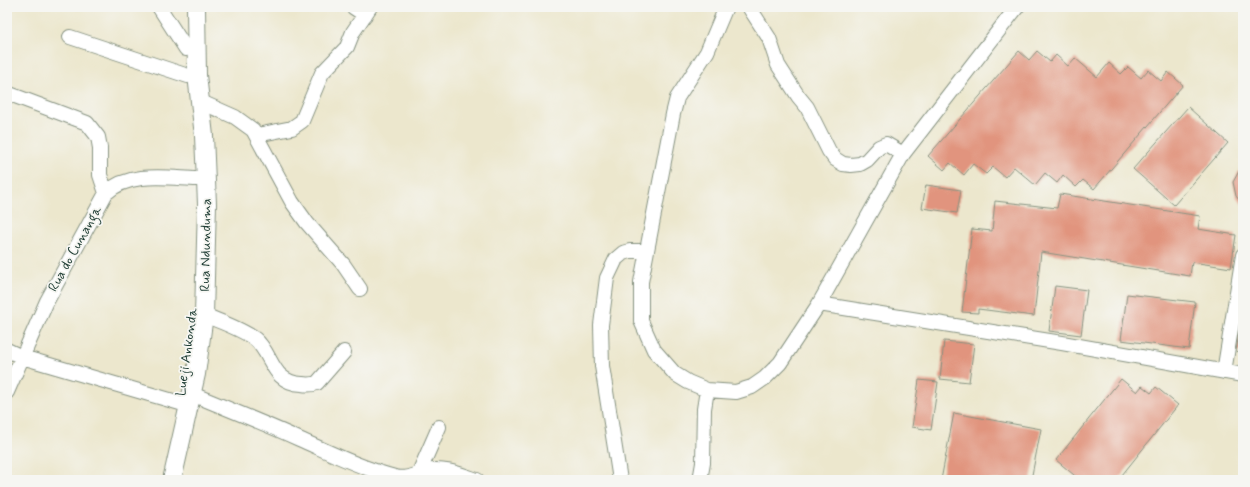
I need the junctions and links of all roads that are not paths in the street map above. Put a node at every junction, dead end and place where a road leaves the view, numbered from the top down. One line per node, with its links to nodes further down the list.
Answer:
1 (159, 7): 10 (street)
2 (188, 7): 10 (main road, Lueji Ankonda)
3 (196, 7): 13 (main road, Rua Ndunduma)
4 (354, 7): 8 (street)
5 (726, 7): 18 (street)
6 (749, 7): 15 (street)
7 (1017, 7): 15 (street)
8 (368, 11): 14 (street)
9 (70, 37): 11 (street)
10 (186, 49): 11 (main road, Lueji Ankonda)
11 (188, 76): 16 (main road, Lueji Ankonda)
12 (7, 93): 17 (street)
13 (199, 101): 14 (street); 22 (main road, Rua Ndunduma)
14 (257, 135): 20 (street)
15 (903, 154): 21 (street)
16 (197, 179): 17 (street, Rua do Cunanga); 30 (main road, Lueji Ankonda)
17 (106, 192): 25 (street, Rua do Cunanga)
18 (646, 251): 28 (street); 36 (street)
19 (1243, 255): 26 (street)
20 (360, 289)
21 (818, 304): 26 (street); 28 (street)
22 (204, 315): 24 (street); 30 (main road, Rua Ndunduma)
23 (7, 350): 25 (street)
24 (344, 352)
25 (22, 357): 29 (street, Rua do Cunanga); 30 (street)
26 (1224, 372): 27 (street)
27 (1243, 375)
28 (707, 390): 37 (street)
29 (7, 392)
30 (186, 399): 32 (street); 33 (main road, Lueji Ankonda); 34 (main road, Rua Ndunduma)
31 (439, 427): 32 (street)
32 (418, 475): 35 (street)
33 (163, 480)
34 (172, 480)
35 (477, 480)
36 (620, 480)
37 (700, 480)

